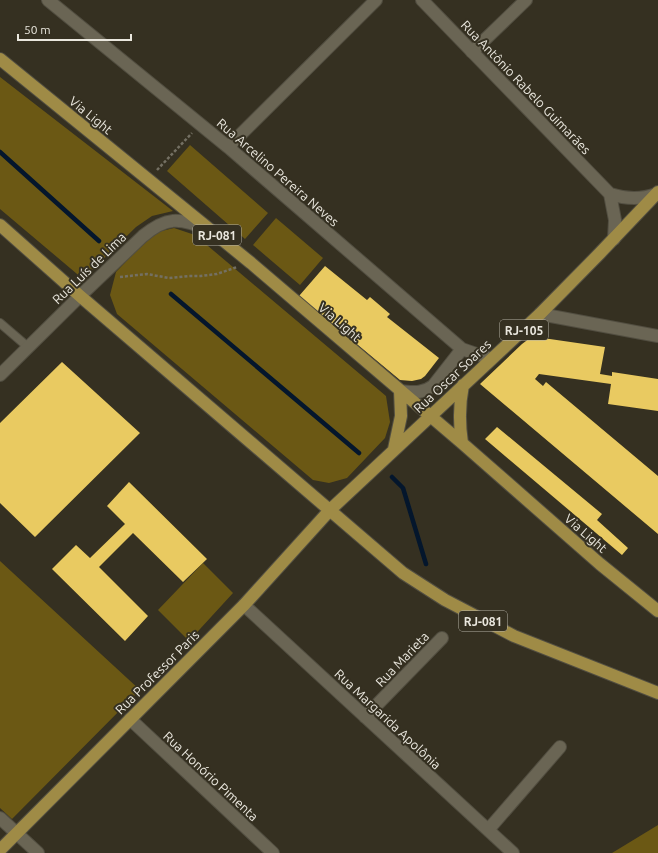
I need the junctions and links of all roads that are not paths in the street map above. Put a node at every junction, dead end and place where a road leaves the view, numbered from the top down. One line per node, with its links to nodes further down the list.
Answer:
1 (48, 0): 7 (street, Rua Arcelino Pereira Neves)
2 (376, 0): 7 (street)
3 (422, 0): 5 (street, Rua Antônio Rabelo Guimarães)
4 (526, 0): 5 (street)
5 (472, 52): 9 (street, Rua Antônio Rabelo Guimarães)
6 (0, 59): 11 (main road, Via Light / RJ-081)
7 (228, 147): 18 (street, Rua Arcelino Pereira Neves)
8 (657, 193): 9 (street, RJ-105); 12 (main road, Rua Oscar Soares / RJ-105)
9 (610, 194): 12 (street)
10 (0, 225): 13 (main road, RJ-081)
11 (213, 232): 13 (street, Rua Luís de Lima); 22 (main road, Via Light / RJ-081)
12 (614, 239): 14 (main road, Rua Oscar Soares / RJ-105)
13 (80, 296): 17 (street, Rua Luís de Lima); 26 (main road, RJ-081)
14 (540, 314): 16 (street); 19 (main road, Rua Oscar Soares / RJ-105)
15 (0, 323): 17 (lane)
16 (658, 336)
17 (28, 347): 20 (street, Rua Luís de Lima)
18 (462, 349): 19 (street, Rua Arcelino Pereira Neves); 22 (street)
19 (491, 359): 21 (main road, Rua Oscar Soares / RJ-105)
20 (0, 376)
21 (463, 385): 23 (main road, Rua Oscar Soares / RJ-105); 24 (main road)
22 (400, 391): 23 (main road, Via Light / RJ-081); 25 (main road)
23 (429, 416): 24 (main road, Via Light / RJ-081); 25 (main road, Rua Oscar Soares / RJ-105)
24 (462, 443): 28 (main road, Via Light / RJ-081)
25 (394, 449): 26 (main road, Rua Oscar Soares / RJ-105)
26 (330, 510): 27 (main road, Rua Professor Paris); 30 (main road, RJ-081)
27 (244, 605): 31 (street, Rua Margarida Apolônia); 32 (main road, Rua Professor Paris)
28 (658, 611)
29 (442, 638): 31 (street, Rua Marieta)
30 (658, 693)
31 (365, 717): 35 (street, Rua Margarida Apolônia)
32 (130, 719): 36 (main road, Rua Professor Paris); 39 (street, Rua Honório Pimenta)
33 (560, 747): 35 (street)
34 (0, 818): 36 (street)
35 (488, 830): 40 (street, Rua Margarida Apolônia)
36 (16, 833): 37 (main road, Rua Professor Paris); 38 (street)
37 (0, 850)
38 (38, 853)
39 (273, 853)
40 (513, 853)

